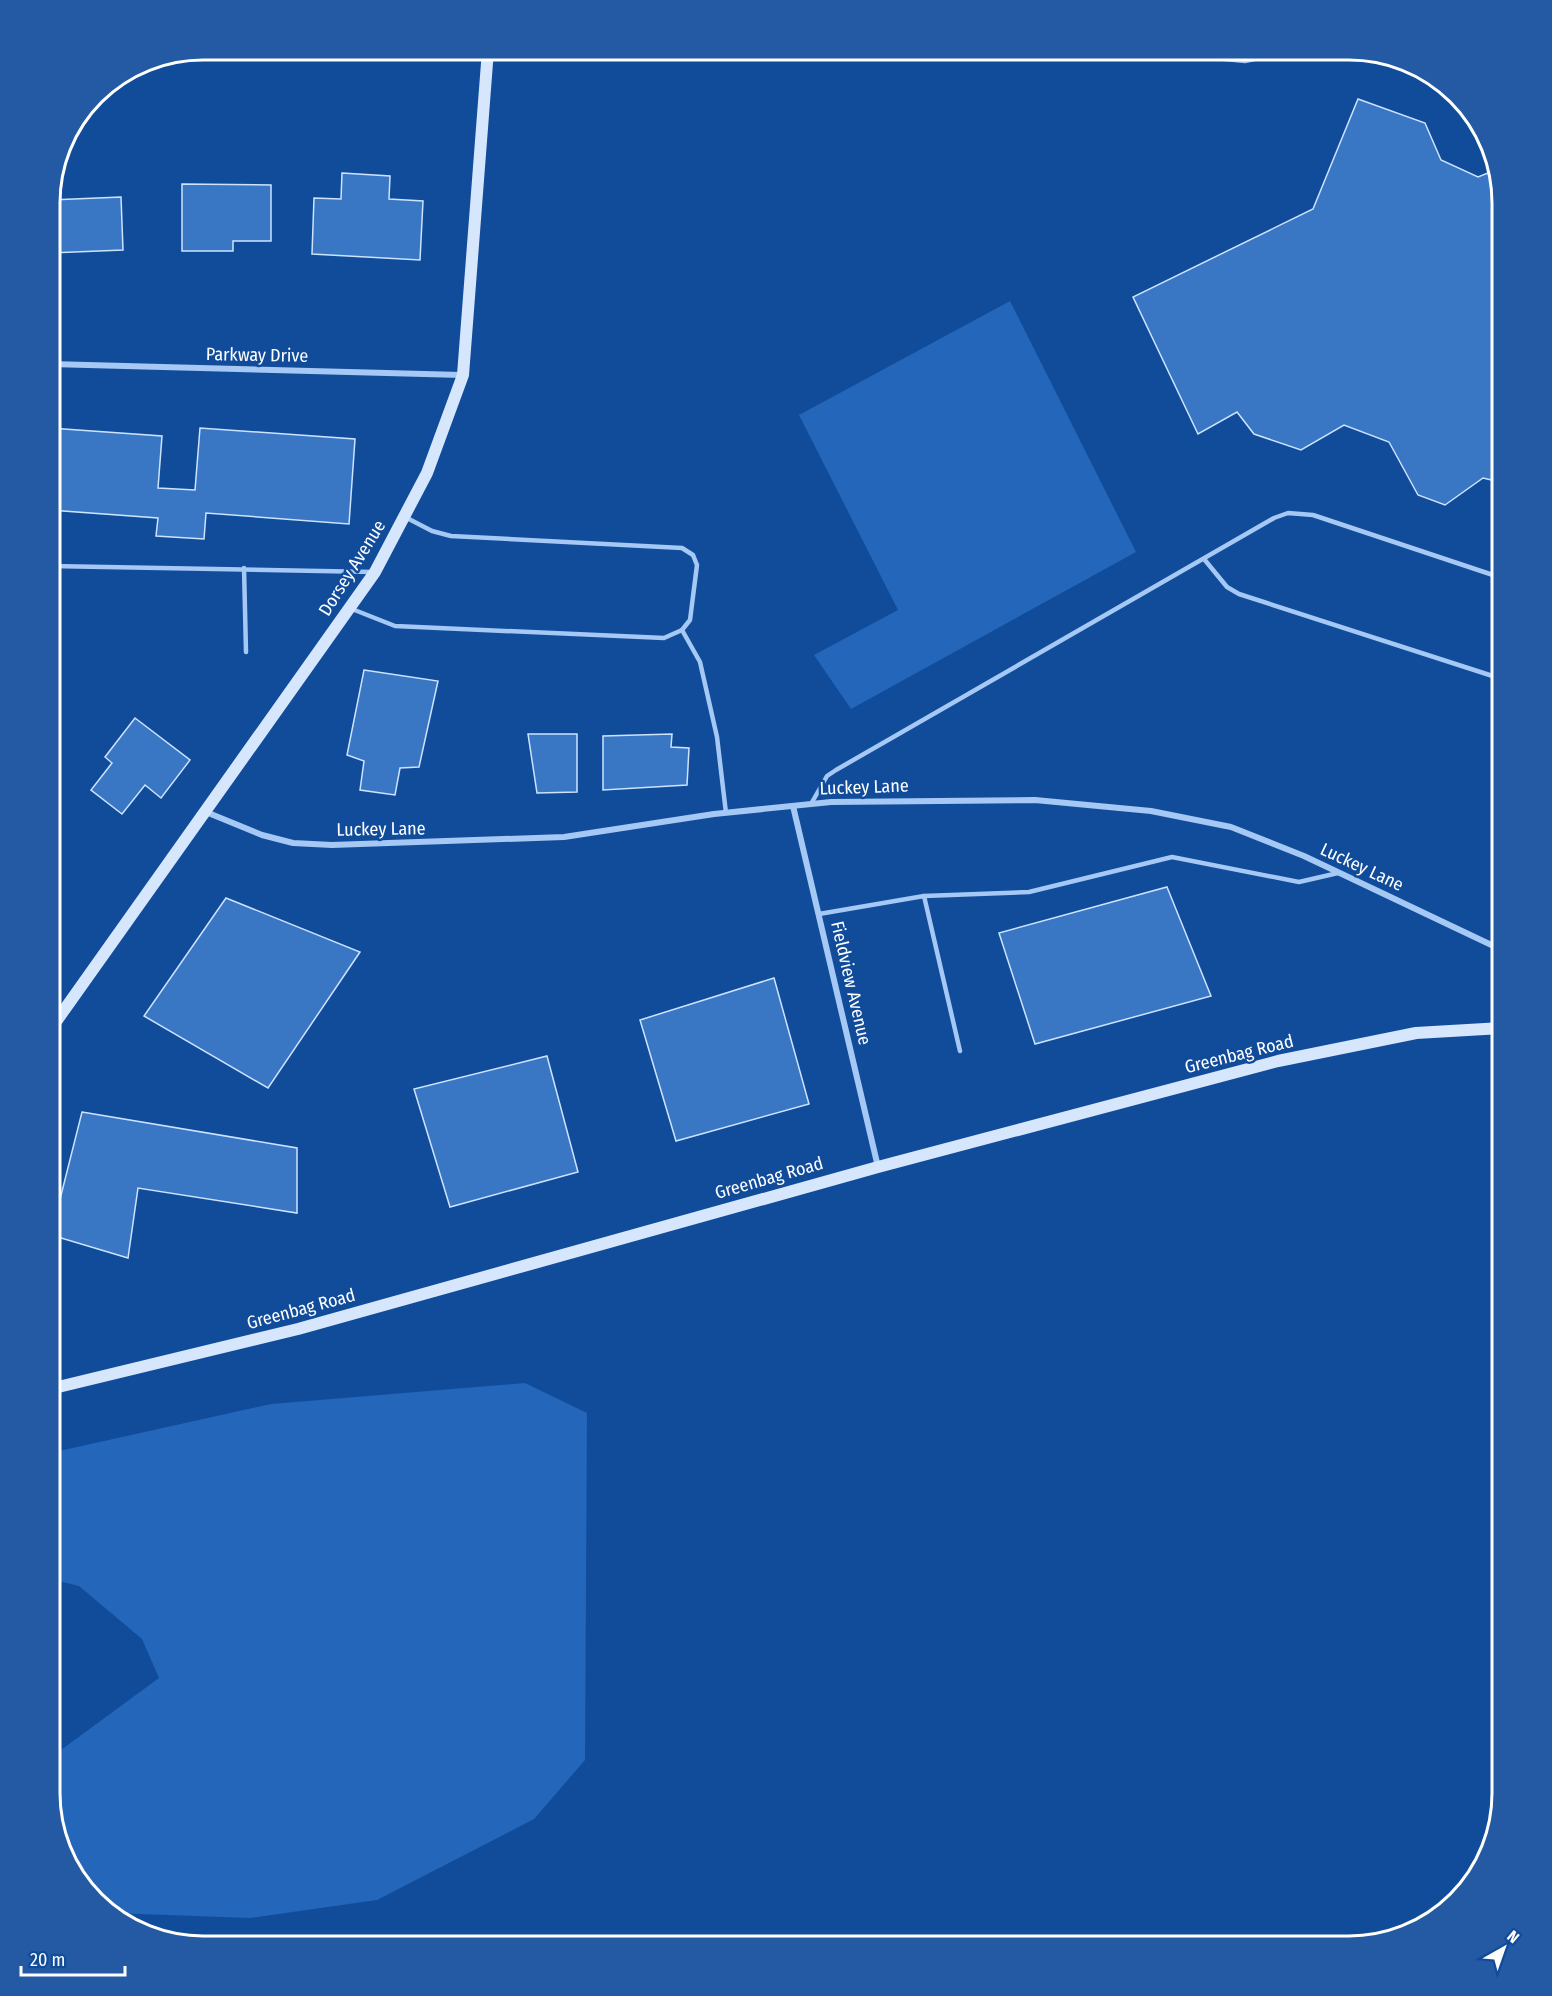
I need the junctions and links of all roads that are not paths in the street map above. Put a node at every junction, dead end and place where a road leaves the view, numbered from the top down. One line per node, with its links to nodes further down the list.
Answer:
1 (487, 60): 3 (main road, Dorsey Avenue)
2 (60, 364): 3 (street, Parkway Drive)
3 (463, 375): 4 (main road, Dorsey Avenue)
4 (405, 517): 8 (main road, Dorsey Avenue); 11 (lane)
5 (1204, 559): 9 (lane); 13 (lane); 14 (lane)
6 (60, 566): 7 (lane)
7 (244, 568): 8 (lane); 12 (lane)
8 (375, 572): 10 (main road, Dorsey Avenue)
9 (1492, 574)
10 (350, 608): 11 (lane); 16 (main road, Dorsey Avenue)
11 (682, 630): 17 (lane)
12 (246, 652)
13 (1492, 675)
14 (811, 804): 15 (street, Luckey Lane); 18 (street, Luckey Lane)
15 (793, 806): 17 (street, Luckey Lane); 20 (street, Fieldview Avenue)
16 (206, 812): 17 (street, Luckey Lane); 22 (main road, Dorsey Avenue)
17 (726, 813)
18 (1338, 873): 19 (lane); 21 (street, Luckey Lane)
19 (924, 896): 20 (lane); 24 (lane)
20 (819, 914): 25 (street, Fieldview Avenue)
21 (1492, 945)
22 (60, 1016)
23 (1492, 1029): 25 (main road, Greenbag Road)
24 (960, 1051)
25 (878, 1167): 26 (main road, Greenbag Road)
26 (60, 1387)

